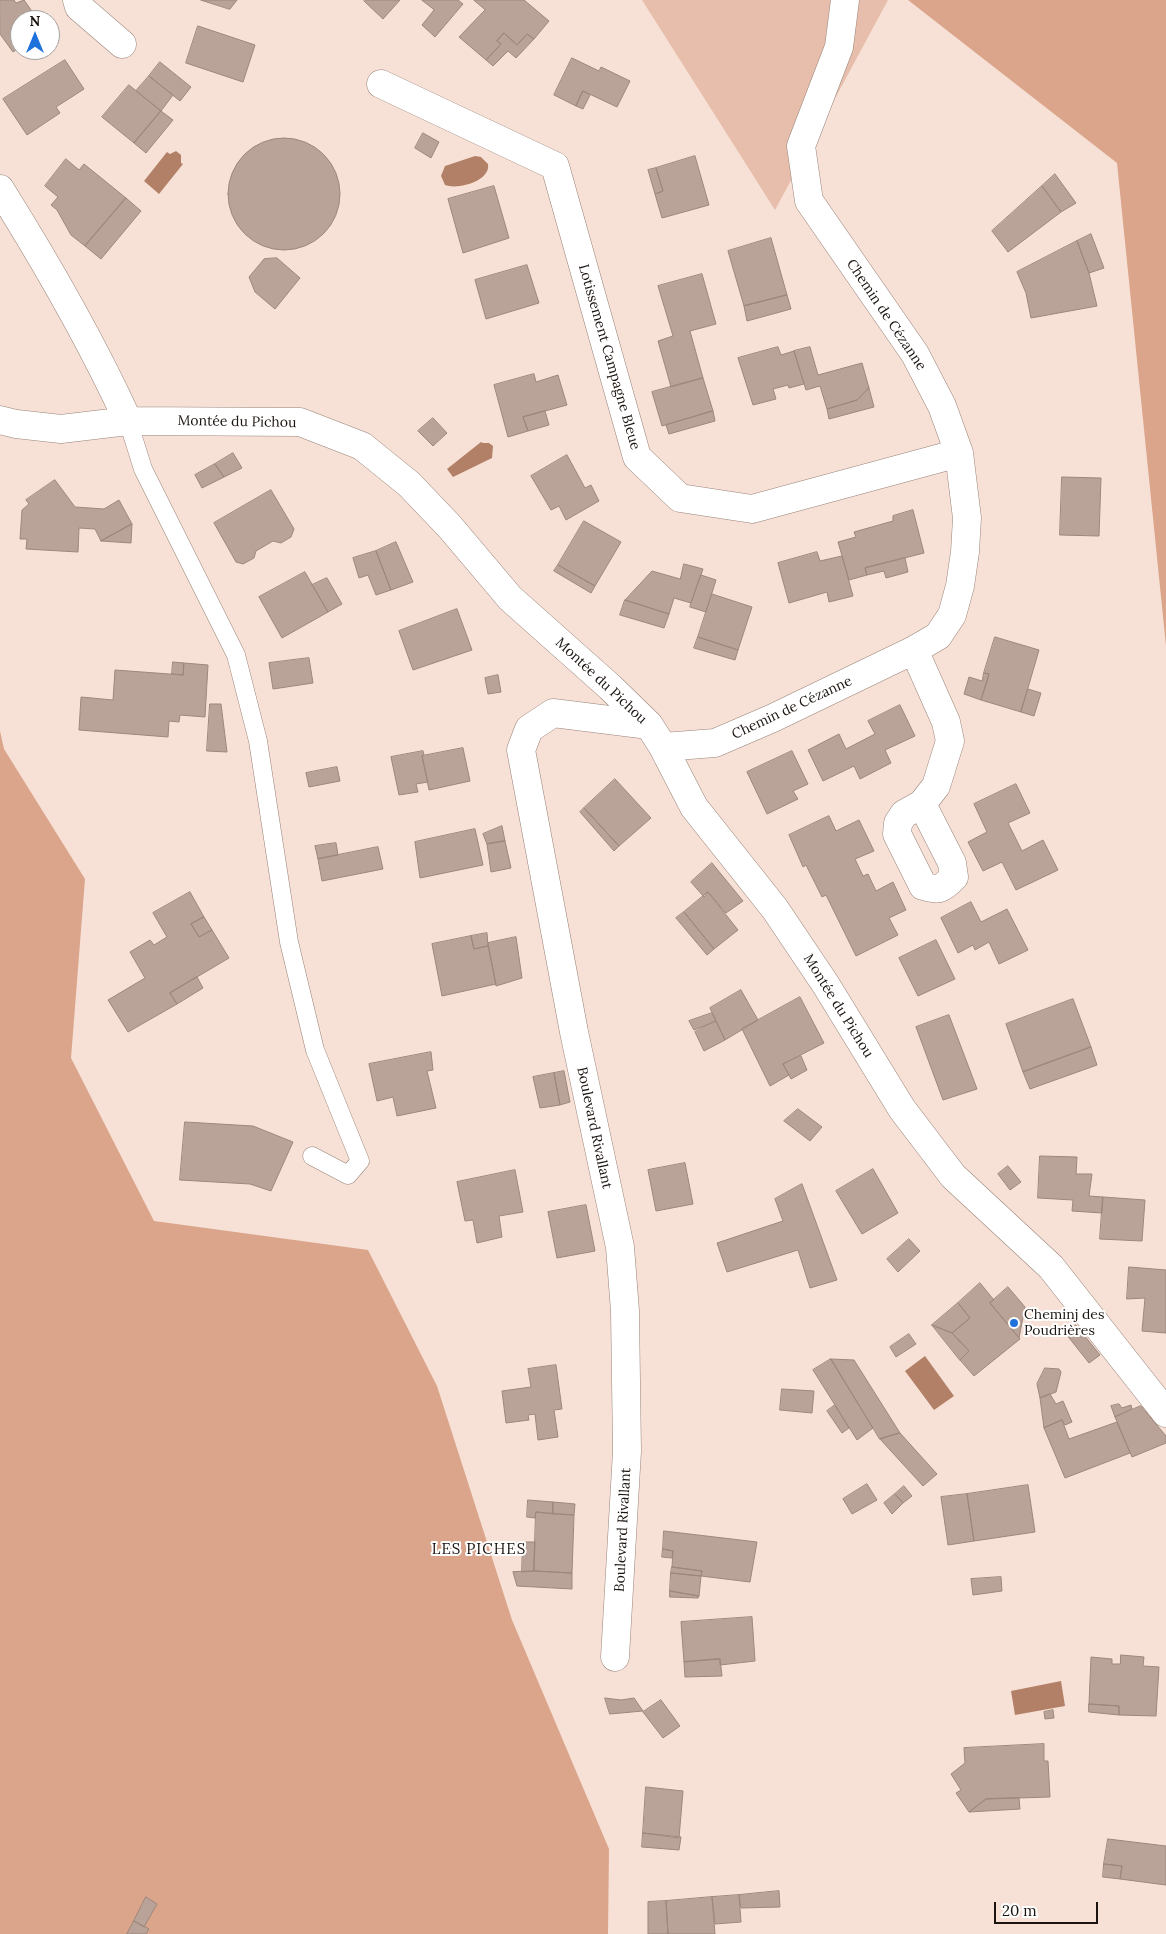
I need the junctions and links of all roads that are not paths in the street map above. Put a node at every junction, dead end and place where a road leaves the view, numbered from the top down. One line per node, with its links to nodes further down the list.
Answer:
1 (77, 0): 3 (street)
2 (845, 0): 8 (street, Chemin de Cézanne)
3 (122, 44)
4 (381, 84): 8 (street, Lotissement Campagne Bleue)
5 (0, 189): 7 (street)
6 (0, 420): 7 (street, Montée du Pichou)
7 (128, 421): 10 (street, Montée du Pichou); 12 (lane)
8 (959, 453): 9 (street, Chemin de Cézanne)
9 (914, 650): 10 (street, Chemin de Cézanne); 11 (street)
10 (656, 736): 13 (street, Montée du Pichou); 14 (street, Boulevard Rivallant)
11 (922, 804)
12 (312, 1156)
13 (1166, 1413)
14 (615, 1657)

